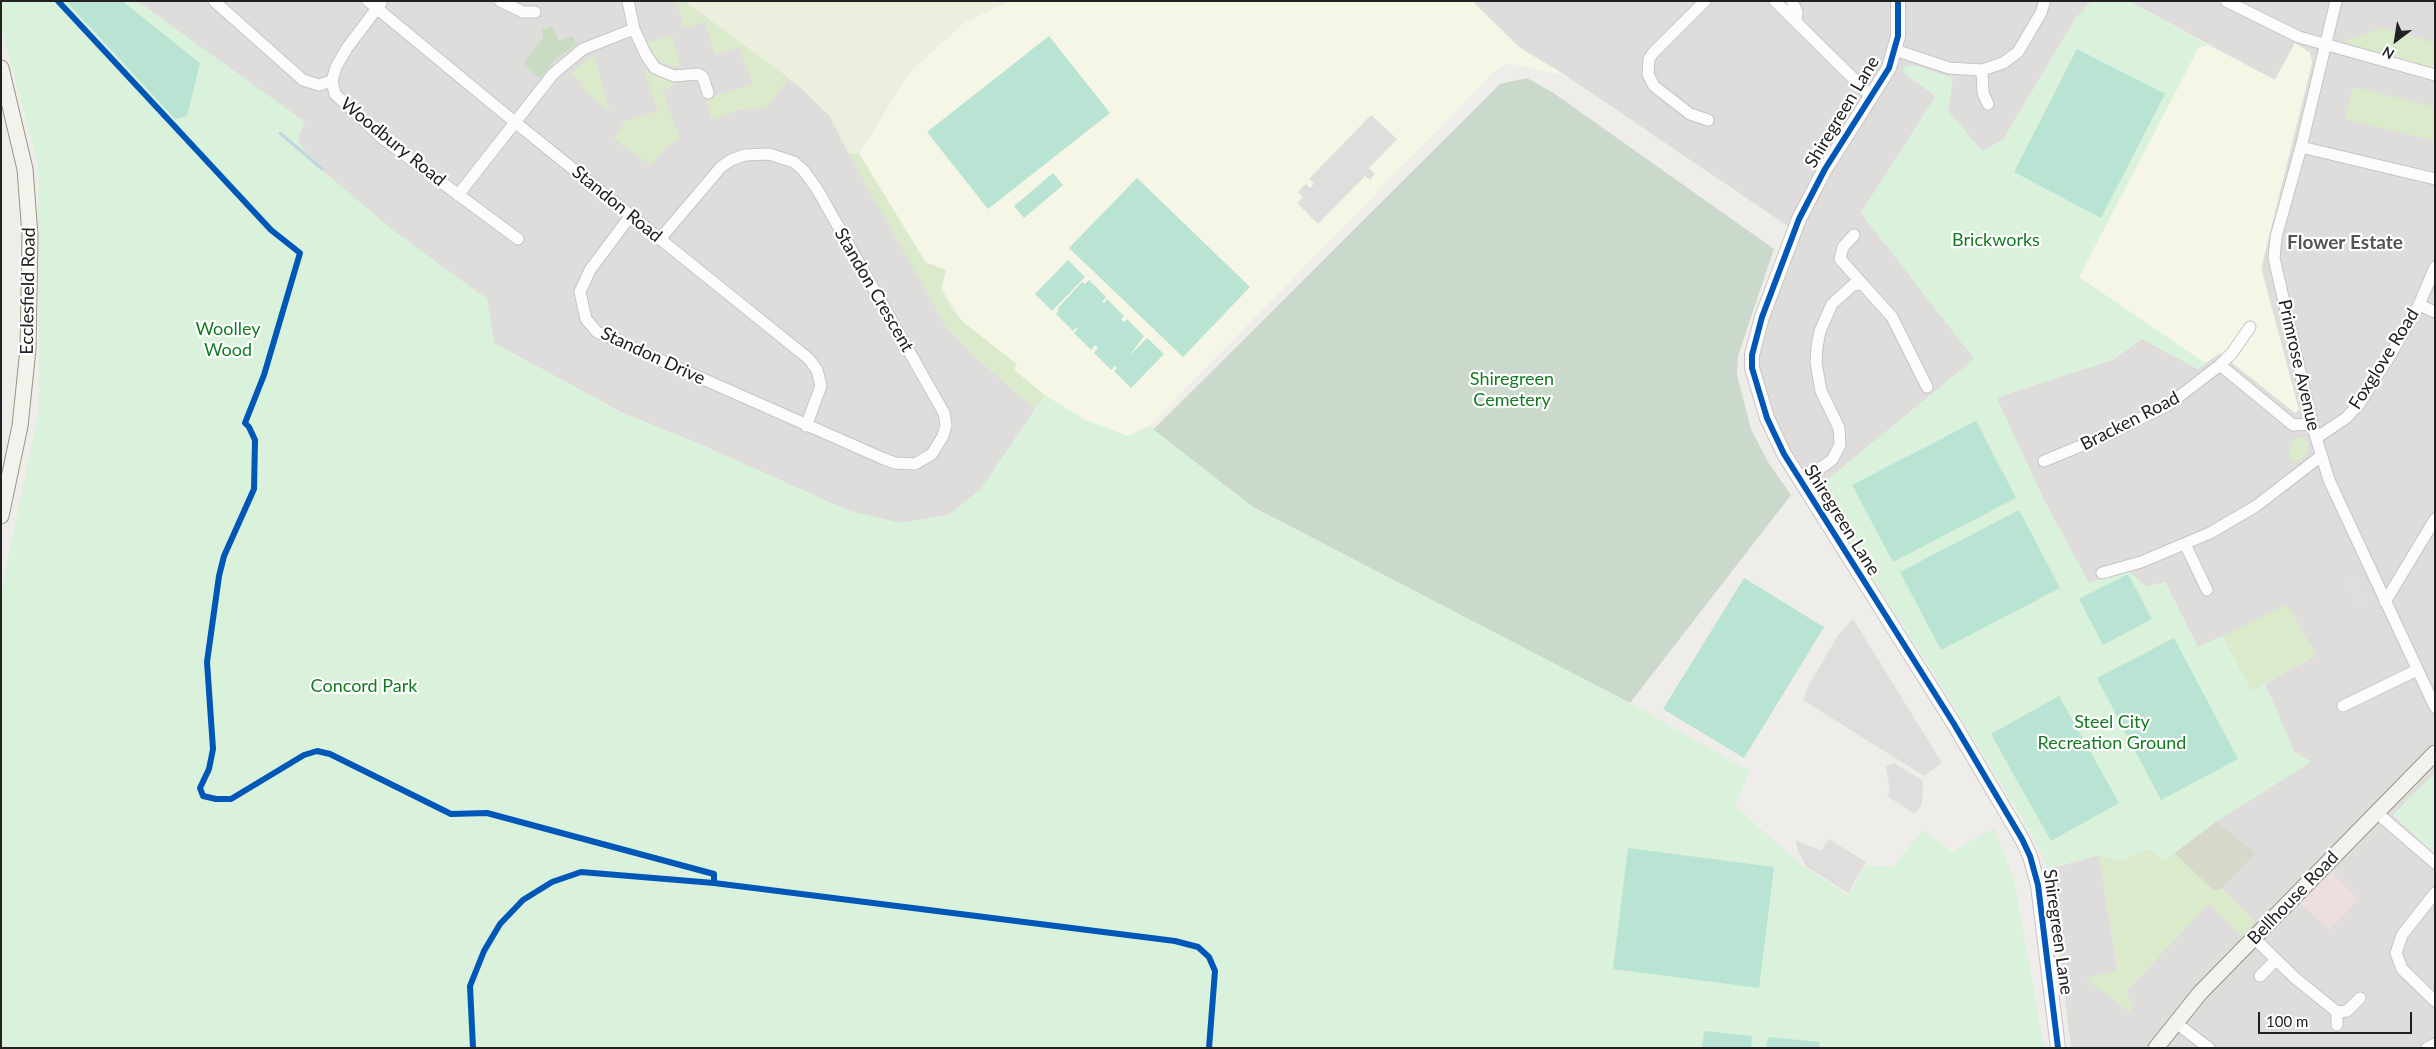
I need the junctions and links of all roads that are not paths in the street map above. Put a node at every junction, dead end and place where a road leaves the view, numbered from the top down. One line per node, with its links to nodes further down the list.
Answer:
1 (214, 1): 20 (street)
2 (500, 1): 12 (street)
3 (628, 1): 14 (street)
4 (1705, 1): 24 (street)
5 (1775, 1): 13 (street)
6 (1792, 1): 13 (street)
7 (1898, 1): 16 (street, Shiregreen Lane)
8 (2226, 1): 15 (street)
9 (2336, 1): 15 (street, Primrose Avenue)
10 (2044, 3): 18 (street)
11 (376, 4): 20 (street, Woodbury Road); 25 (street, Standon Road)
12 (535, 12)
13 (1796, 22): 22 (street)
14 (634, 29): 21 (street); 25 (street, Woodbury Road)
15 (2324, 46): 19 (street); 26 (street, Primrose Avenue)
16 (1895, 50): 18 (street); 22 (street, Shiregreen Lane)
17 (1, 68): 46 (main road, Ecclesfield Road)
18 (1982, 70): 23 (street)
19 (2435, 75)
20 (332, 81): 28 (street, Woodbury Road)
21 (708, 93)
22 (1872, 97): 45 (street, Shiregreen Lane)
23 (1988, 104)
24 (1708, 120)
25 (516, 123): 28 (street, Woodbury Road); 29 (street, Standon Road)
26 (2301, 147): 27 (street); 40 (street, Primrose Avenue)
27 (2435, 179)
28 (458, 195): 31 (street)
29 (631, 215): 32 (street, Standon Road); 41 (street, Standon Drive)
30 (1854, 235): 34 (street)
31 (518, 239)
32 (660, 239): 41 (street, Standon Road); 41 (street, Standon Crescent)
33 (2435, 267): 35 (street, Foxglove Road)
34 (1861, 284): 39 (street); 45 (street)
35 (2418, 305): 36 (street); 42 (street, Foxglove Road)
36 (2435, 312)
37 (2250, 327): 38 (street, Bracken Road)
38 (2220, 365): 40 (street); 44 (street, Bracken Road)
39 (1926, 387)
40 (2312, 424): 42 (street, Primrose Avenue)
41 (806, 426)
42 (2316, 438): 43 (street, Primrose Avenue)
43 (2321, 456): 48 (street); 51 (street, Primrose Avenue)
44 (2044, 461)
45 (1800, 482): 68 (street, Shiregreen Lane)
46 (1, 516)
47 (2435, 519): 51 (street)
48 (2185, 544): 49 (street); 50 (street)
49 (2102, 573)
50 (2207, 590)
51 (2385, 602): 52 (street, Primrose Avenue)
52 (2417, 670): 53 (street); 54 (street, Primrose Avenue)
53 (2343, 706)
54 (2435, 708)
55 (2435, 753): 56 (main road, Bellhouse Road)
56 (2376, 812): 57 (street); 59 (main road, Bellhouse Road)
57 (2435, 863)
58 (2435, 893): 63 (street)
59 (2254, 938): 60 (street); 65 (main road, Bellhouse Road)
60 (2276, 960): 61 (street); 64 (street)
61 (2260, 976)
62 (2360, 998): 64 (street)
63 (2435, 1001)
64 (2338, 1012): 66 (street)
65 (2175, 1022): 69 (main road, Bellhouse Road); 70 (street)
66 (2337, 1025)
67 (2435, 1044): 71 (street)
68 (2058, 1048)
69 (2156, 1048)
70 (2209, 1048)
71 (2427, 1048)

